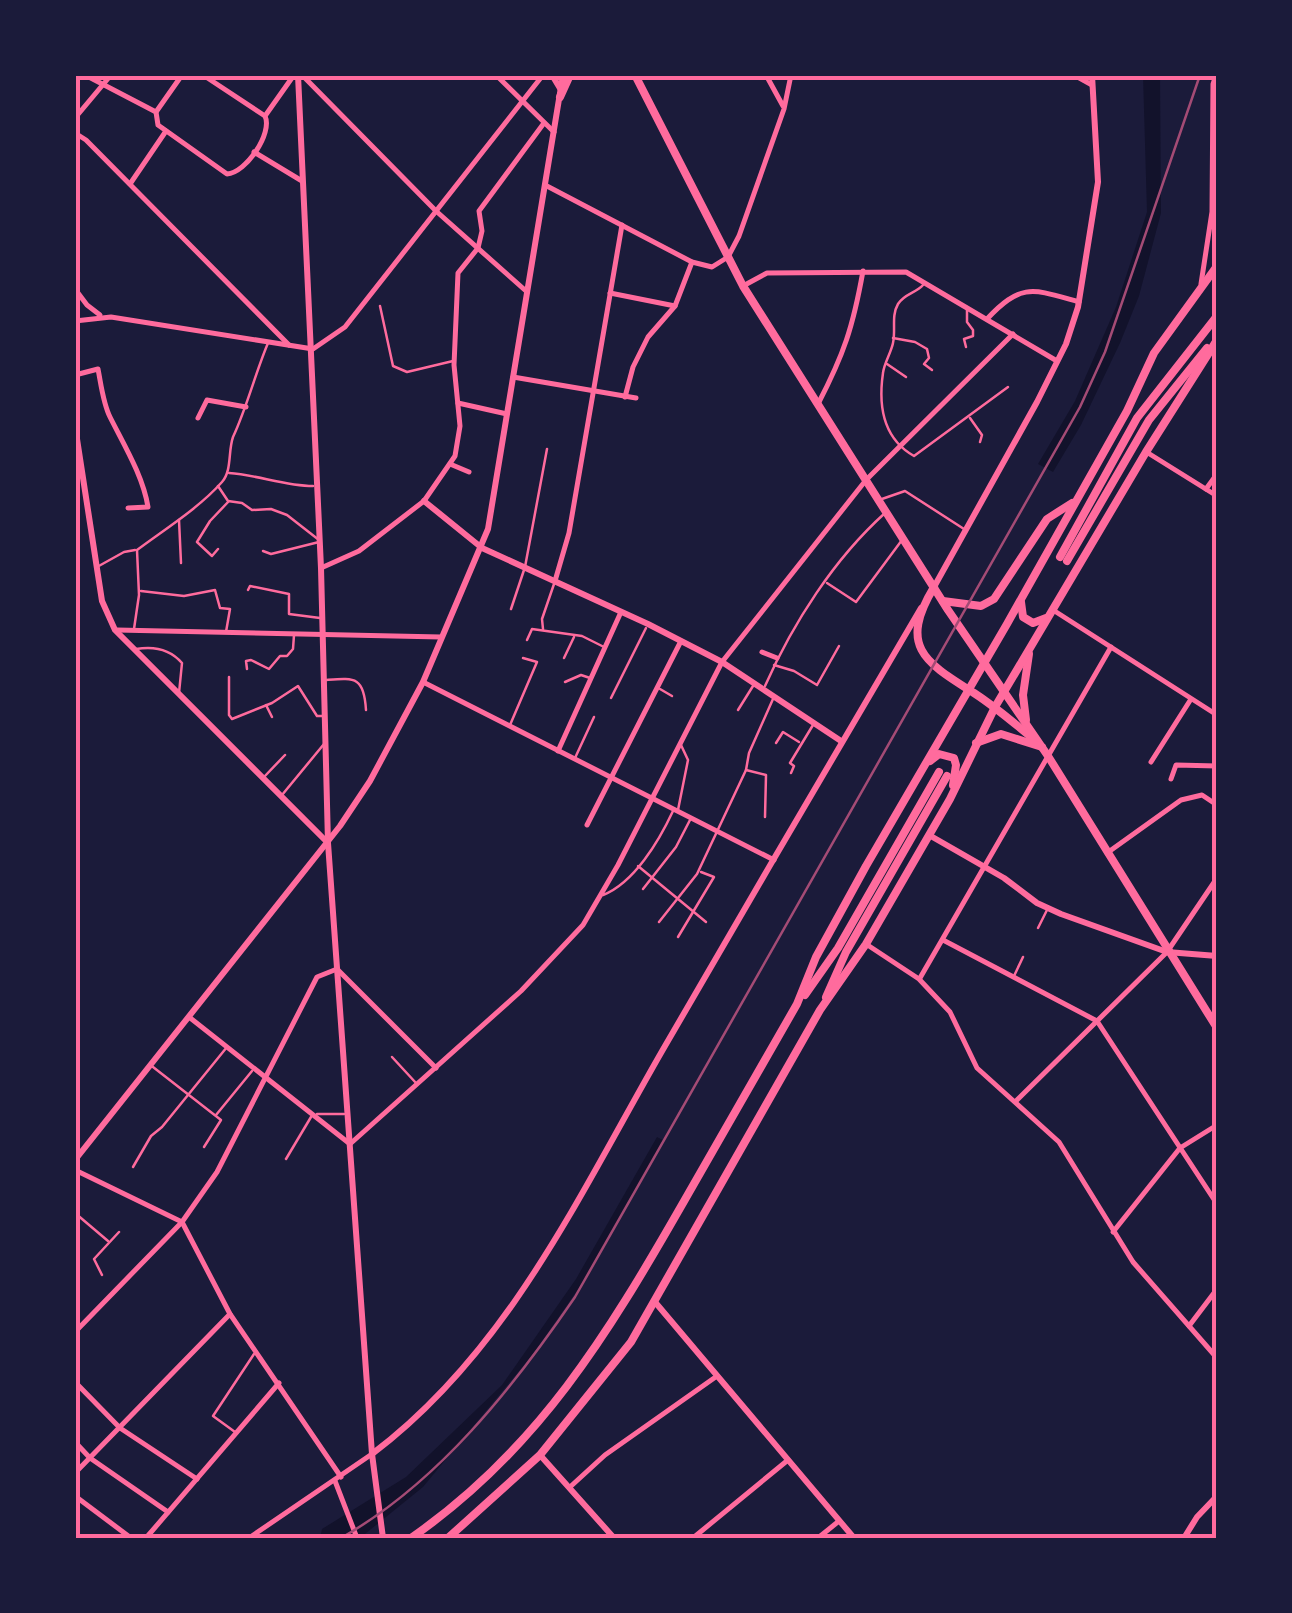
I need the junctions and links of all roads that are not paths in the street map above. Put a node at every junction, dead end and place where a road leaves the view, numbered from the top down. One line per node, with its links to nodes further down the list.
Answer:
1 (85, 75): 16 (street)
2 (111, 75): 16 (street)
3 (182, 75): 21 (street)
4 (203, 75): 22 (street)
5 (298, 75): 22 (street); 28 (street); 31 (street)
6 (496, 75): 19 (street)
7 (543, 75): 19 (street)
8 (552, 75): 18 (street)
9 (566, 75): 18 (main road)
10 (766, 75): 20 (street)
11 (791, 75): 20 (street)
12 (1074, 75): 17 (street)
13 (1092, 75): 17 (street)
14 (1216, 75): 32 (street)
15 (639, 78): 36 (main road)
16 (104, 85): 21 (street); 24 (street)
17 (1092, 85): 46 (street)
18 (560, 93): 26 (street)
19 (522, 101): 23 (street); 31 (street)
20 (784, 109): 36 (street)
21 (156, 112): 25 (street)
22 (265, 116): 27 (street)
23 (544, 123): 26 (street); 35 (street)
24 (75, 127): 29 (street)
25 (166, 131): 27 (street); 29 (street)
26 (554, 132): 30 (street)
27 (254, 152): 28 (street)
28 (304, 183): 60 (street)
29 (130, 184): 58 (street)
30 (545, 185): 33 (street); 43 (street)
31 (436, 211): 35 (street); 60 (street)
32 (1212, 212): 34 (street); 44 (street)
33 (622, 225): 37 (street); 45 (street)
34 (1217, 233)
35 (478, 248): 43 (street); 61 (street)
36 (728, 258): 37 (street); 41 (main road)
37 (692, 262): 48 (street)
38 (1217, 266): 44 (main road)
39 (862, 271): 40 (street); 41 (street); 73 (street)
40 (925, 282): 49 (street); 55 (lane)
41 (743, 286): 73 (main road)
42 (75, 289): 50 (street)
43 (527, 292): 66 (street)
44 (1199, 292): 94 (main road)
45 (610, 293): 48 (street); 69 (street)
46 (1079, 302): 52 (street); 62 (street)
47 (380, 306): 61 (lane)
48 (675, 306): 70 (street)
49 (967, 308): 52 (street); 59 (lane)
50 (103, 316): 53 (street); 57 (street)
51 (1217, 316): 56 (main road)
52 (987, 319): 54 (street)
53 (75, 321)
54 (1013, 334): 62 (street); 80 (street)
55 (894, 338): 63 (lane); 64 (lane)
56 (1217, 339): 82 (main road)
57 (269, 342): 58 (street); 74 (lane)
58 (289, 345): 60 (street)
59 (966, 347)
60 (312, 349): 89 (street)
61 (454, 360): 72 (street)
62 (1058, 361): 99 (street)
63 (886, 363): 67 (lane); 80 (lane)
64 (932, 370)
65 (75, 375): 96 (street)
66 (513, 377): 69 (street); 75 (street)
67 (906, 377)
68 (1008, 386): 77 (lane)
69 (593, 391): 70 (street); 110 (street)
70 (626, 397): 71 (street)
71 (636, 398)
72 (458, 403): 75 (street); 83 (street)
73 (818, 404): 87 (main road)
74 (246, 407): 76 (street); 84 (lane)
75 (507, 414): 102 (street)
76 (198, 418)
77 (970, 418): 79 (lane); 80 (lane)
78 (75, 426): 107 (street)
79 (980, 442)
80 (898, 447): 87 (street)
81 (547, 449): 109 (lane)
82 (1146, 452): 90 (street); 119 (main road)
83 (450, 464): 85 (street); 95 (street)
84 (227, 472): 88 (lane); 89 (lane)
85 (469, 472)
86 (1217, 474): 90 (street)
87 (866, 480): 93 (main road); 140 (street)
88 (218, 486): 92 (lane); 98 (lane)
89 (318, 486): 101 (street)
90 (1206, 490): 91 (street)
91 (1217, 496)
92 (230, 500): 101 (lane); 103 (lane)
93 (878, 500): 97 (main road); 99 (lane)
94 (1076, 500): 114 (main road); 115 (main road)
95 (424, 502): 102 (street); 108 (street)
96 (128, 508)
97 (886, 512): 100 (main road); 111 (lane)
98 (179, 518): 104 (lane); 106 (lane)
99 (965, 530): 114 (street)
100 (904, 539): 111 (lane); 114 (main road)
101 (320, 541): 105 (lane); 108 (street)
102 (482, 548): 109 (street); 129 (street)
103 (218, 549)
104 (137, 550): 107 (lane); 113 (lane)
105 (264, 552)
106 (181, 564)
107 (96, 568): 122 (street)
108 (321, 568): 120 (street)
109 (525, 568): 110 (street); 117 (lane)
110 (554, 581): 118 (street); 124 (lane)
111 (825, 582): 141 (lane)
112 (248, 590): 120 (lane)
113 (139, 591): 123 (lane); 125 (lane)
114 (939, 595): 116 (main road); 142 (main road)
115 (1021, 598): 119 (main road); 142 (main road)
116 (925, 602): 152 (main road); 170 (street)
117 (511, 608)
118 (621, 612): 121 (street); 135 (street)
119 (1052, 612): 133 (main road); 134 (street)
120 (322, 618): 127 (street)
121 (648, 624): 131 (street); 157 (lane)
122 (114, 630): 123 (street); 136 (street)
123 (135, 630): 125 (street)
124 (543, 630): 128 (lane); 130 (lane)
125 (226, 632): 126 (street)
126 (294, 633): 127 (street); 143 (lane)
127 (322, 634): 129 (street); 146 (street)
128 (574, 635): 135 (lane); 139 (lane)
129 (444, 638): 147 (street)
130 (527, 640)
131 (681, 641): 140 (street); 150 (street)
132 (840, 646): 141 (lane)
133 (1031, 647): 153 (main road); 168 (main road)
134 (1111, 647): 158 (street); 179 (street)
135 (605, 648): 145 (street)
136 (132, 649): 154 (street); 154 (lane)
137 (762, 652): 141 (street)
138 (523, 658): 169 (lane)
139 (564, 658)
140 (722, 662): 149 (street); 173 (street)
141 (776, 662): 151 (lane)
142 (984, 663): 152 (main road); 153 (main road)
143 (247, 668)
144 (229, 677): 159 (lane)
145 (592, 678): 148 (lane); 177 (street)
146 (323, 680): 161 (lane); 163 (street)
147 (422, 682): 169 (street); 200 (street)
148 (565, 682)
149 (754, 683): 151 (street); 162 (lane)
150 (657, 688): 155 (lane); 188 (street)
151 (764, 689): 156 (street)
152 (968, 690): 160 (main road); 183 (main road)
153 (1005, 692): 160 (main road); 168 (main road)
154 (178, 695): 187 (street)
155 (672, 696)
156 (773, 697): 167 (street); 184 (lane)
157 (611, 698)
158 (1192, 699): 164 (street); 181 (street)
159 (266, 706): 163 (lane); 165 (lane)
160 (995, 707): 171 (main road); 176 (main road)
161 (366, 710)
162 (738, 710)
163 (324, 716): 172 (street)
164 (1217, 716)
165 (272, 717)
166 (594, 717): 180 (lane)
167 (813, 724): 170 (street); 175 (lane)
168 (1026, 724): 176 (main road)
169 (510, 726): 177 (street)
170 (842, 742): 202 (street)
171 (976, 742): 176 (main road); 192 (main road)
172 (325, 743): 190 (lane); 200 (street)
173 (680, 743): 191 (street); 194 (lane)
174 (776, 743): 175 (lane)
175 (801, 743): 185 (lane)
176 (1042, 746): 179 (main road)
177 (558, 751): 180 (street)
178 (284, 755): 187 (lane)
179 (1048, 756): 201 (main road); 204 (street)
180 (575, 759): 188 (street)
181 (1152, 762)
182 (1217, 766): 189 (street)
183 (924, 767): 192 (main road); 226 (main road)
184 (746, 770): 195 (lane); 198 (lane)
185 (791, 773)
186 (943, 774): 219 (main road)
187 (263, 778): 190 (street)
188 (612, 778): 191 (street); 197 (street)
189 (1171, 780)
190 (281, 796): 200 (street)
191 (652, 798): 194 (street); 209 (street)
192 (950, 799): 199 (main road)
193 (1217, 805): 201 (street)
194 (676, 810): 196 (street); 203 (lane)
195 (765, 817)
196 (691, 818): 198 (street); 206 (lane)
197 (587, 825)
198 (717, 831): 202 (street); 205 (lane)
199 (929, 834): 204 (street); 218 (main road)
200 (328, 842): 223 (street); 228 (street)
201 (1107, 853): 220 (main road)
202 (774, 860): 273 (street)
203 (638, 866): 206 (lane); 209 (lane)
204 (984, 866): 211 (street); 217 (street)
205 (699, 870): 210 (lane); 212 (lane)
206 (652, 876): 208 (lane); 210 (lane)
207 (1217, 878): 220 (street)
208 (644, 889)
209 (601, 896): 235 (street)
210 (679, 899): 212 (lane); 213 (lane)
211 (1047, 908): 215 (lane); 220 (street)
212 (694, 910): 214 (lane); 216 (lane)
213 (659, 922)
214 (706, 922)
215 (1038, 928)
216 (678, 937)
217 (943, 940): 224 (street); 225 (street)
218 (866, 944): 225 (street); 227 (main road)
219 (842, 950): 226 (main road); 227 (main road)
220 (1168, 952): 221 (street); 229 (street); 230 (main road)
221 (1217, 956)
222 (1024, 957): 224 (lane)
223 (337, 970): 235 (street); 236 (street); 241 (street)
224 (1013, 977): 229 (street)
225 (920, 979): 239 (street)
226 (797, 1004): 289 (main road)
227 (820, 1010): 259 (main road)
228 (189, 1017): 231 (street); 233 (street)
229 (1096, 1022): 239 (street); 246 (street)
230 (1217, 1028)
231 (227, 1047): 234 (street); 238 (lane)
232 (392, 1057): 237 (lane)
233 (150, 1065): 238 (lane); 248 (street)
234 (254, 1068): 236 (street); 242 (lane)
235 (436, 1068): 237 (street)
236 (267, 1078): 240 (street); 253 (street)
237 (417, 1084): 244 (street)
238 (188, 1095): 242 (lane); 249 (lane)
239 (1016, 1101): 255 (street)
240 (312, 1114): 241 (lane); 244 (street); 247 (lane)
241 (348, 1114): 244 (street)
242 (216, 1116): 245 (lane)
243 (1217, 1125): 246 (street)
244 (350, 1144): 273 (street)
245 (204, 1147)
246 (1180, 1148): 251 (street); 255 (street)
247 (286, 1158)
248 (75, 1160)
249 (133, 1167)
250 (75, 1170): 253 (street)
251 (1217, 1204)
252 (75, 1213): 256 (lane)
253 (182, 1222): 260 (street); 262 (street)
254 (120, 1232): 256 (lane)
255 (1113, 1232): 261 (street)
256 (109, 1242): 257 (lane)
257 (102, 1275)
258 (1217, 1289): 261 (street)
259 (654, 1302): 265 (street); 271 (main road)
260 (230, 1314): 263 (street); 268 (street)
261 (1188, 1328): 264 (street)
262 (75, 1332)
263 (256, 1350): 267 (street); 269 (lane)
264 (1217, 1358)
265 (717, 1376): 274 (street); 278 (street)
266 (75, 1382): 268 (street)
267 (279, 1383): 269 (street); 277 (street)
268 (120, 1428): 272 (street); 276 (street)
269 (236, 1433): 276 (street)
270 (75, 1442): 272 (street)
271 (540, 1456): 278 (street); 283 (main road)
272 (90, 1458): 275 (street); 281 (street)
273 (372, 1458): 277 (street); 284 (street)
274 (788, 1460): 282 (street); 291 (street)
275 (75, 1473)
276 (198, 1478): 281 (street)
277 (338, 1479): 287 (street); 288 (street)
278 (570, 1487): 290 (street)
279 (75, 1496): 285 (street)
280 (1217, 1496): 294 (street)
281 (168, 1512): 286 (street)
282 (840, 1520): 292 (street); 293 (street)
283 (454, 1535)
284 (383, 1537)
285 (131, 1538)
286 (146, 1538)
287 (249, 1538)
288 (357, 1538)
289 (411, 1538)
290 (614, 1538)
291 (694, 1538)
292 (818, 1538)
293 (854, 1538)
294 (1184, 1538)

